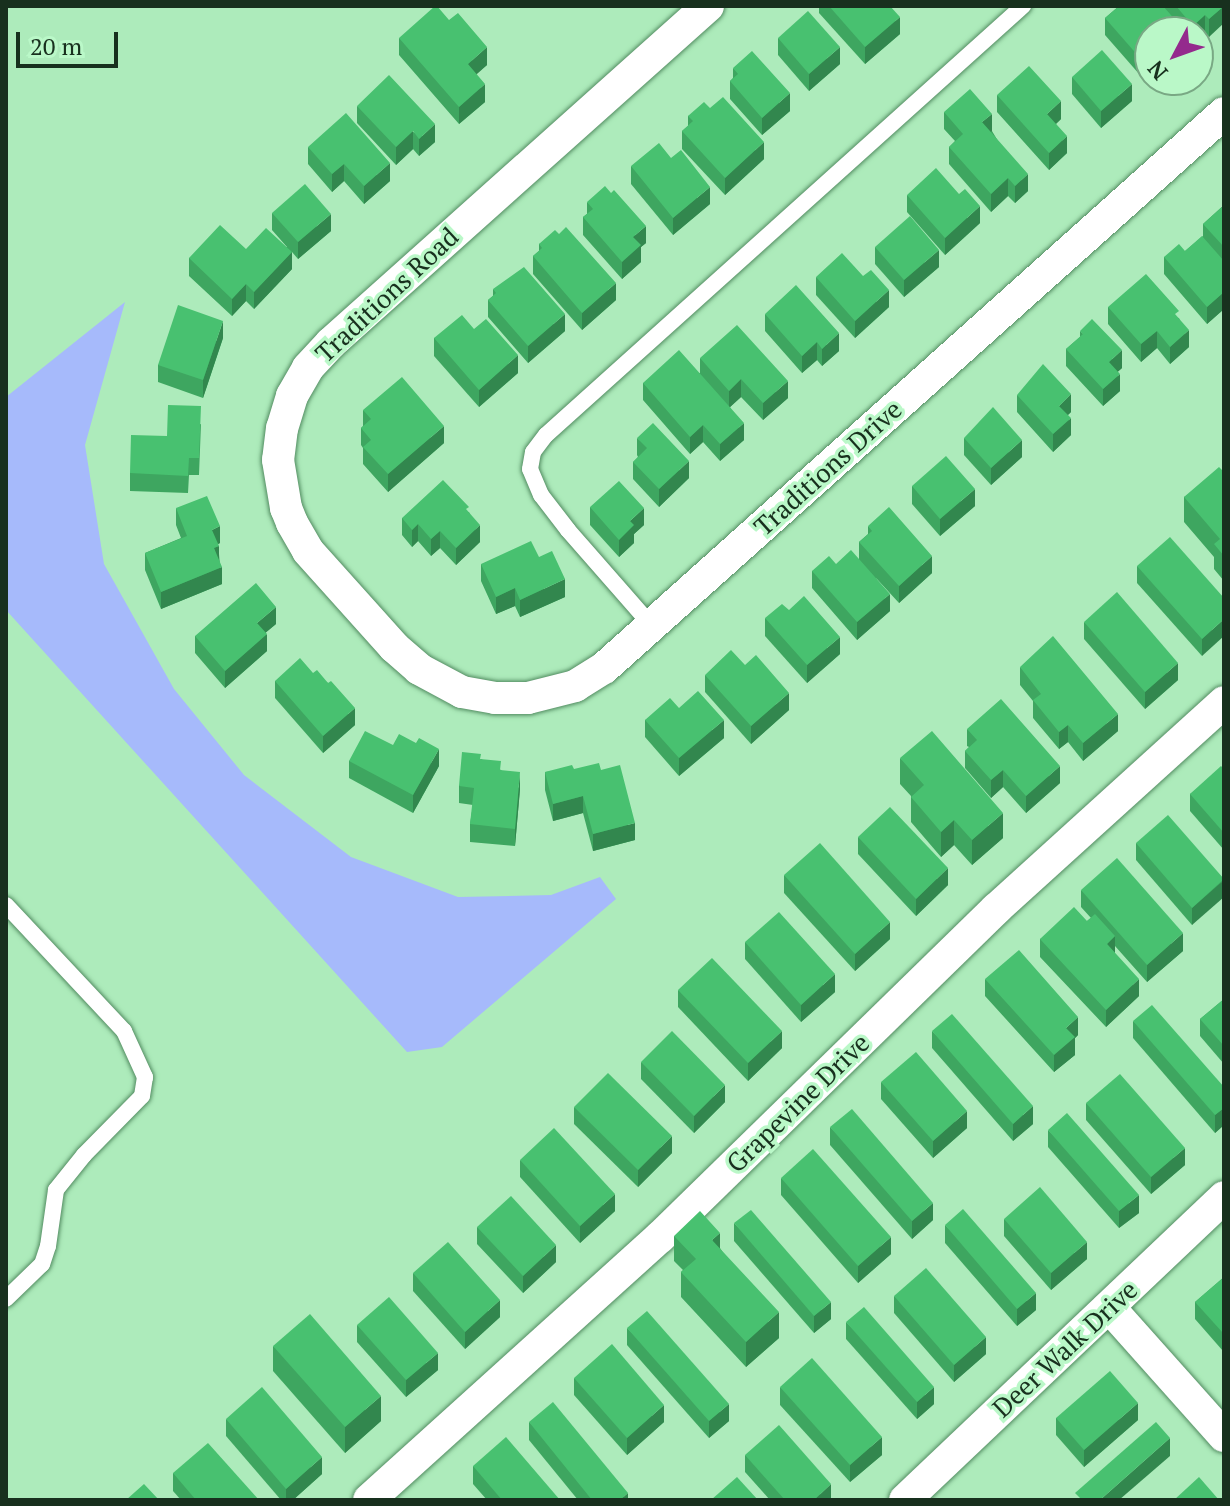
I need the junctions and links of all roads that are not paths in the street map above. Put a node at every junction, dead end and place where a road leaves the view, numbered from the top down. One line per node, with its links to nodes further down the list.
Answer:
1 (708, 6): 5 (street, Traditions Road)
2 (1023, 6): 4 (lane)
3 (1224, 113): 4 (street, Traditions Drive)
4 (652, 626): 5 (street, Traditions Drive)
5 (394, 647)
6 (1224, 702): 12 (street, Grapevine Drive)
7 (6, 905): 9 (lane)
8 (1224, 1197): 10 (street, Deer Walk Drive)
9 (6, 1299)
10 (1109, 1307): 11 (street); 13 (street, Deer Walk Drive)
11 (1224, 1436)
12 (369, 1500)
13 (905, 1500)

